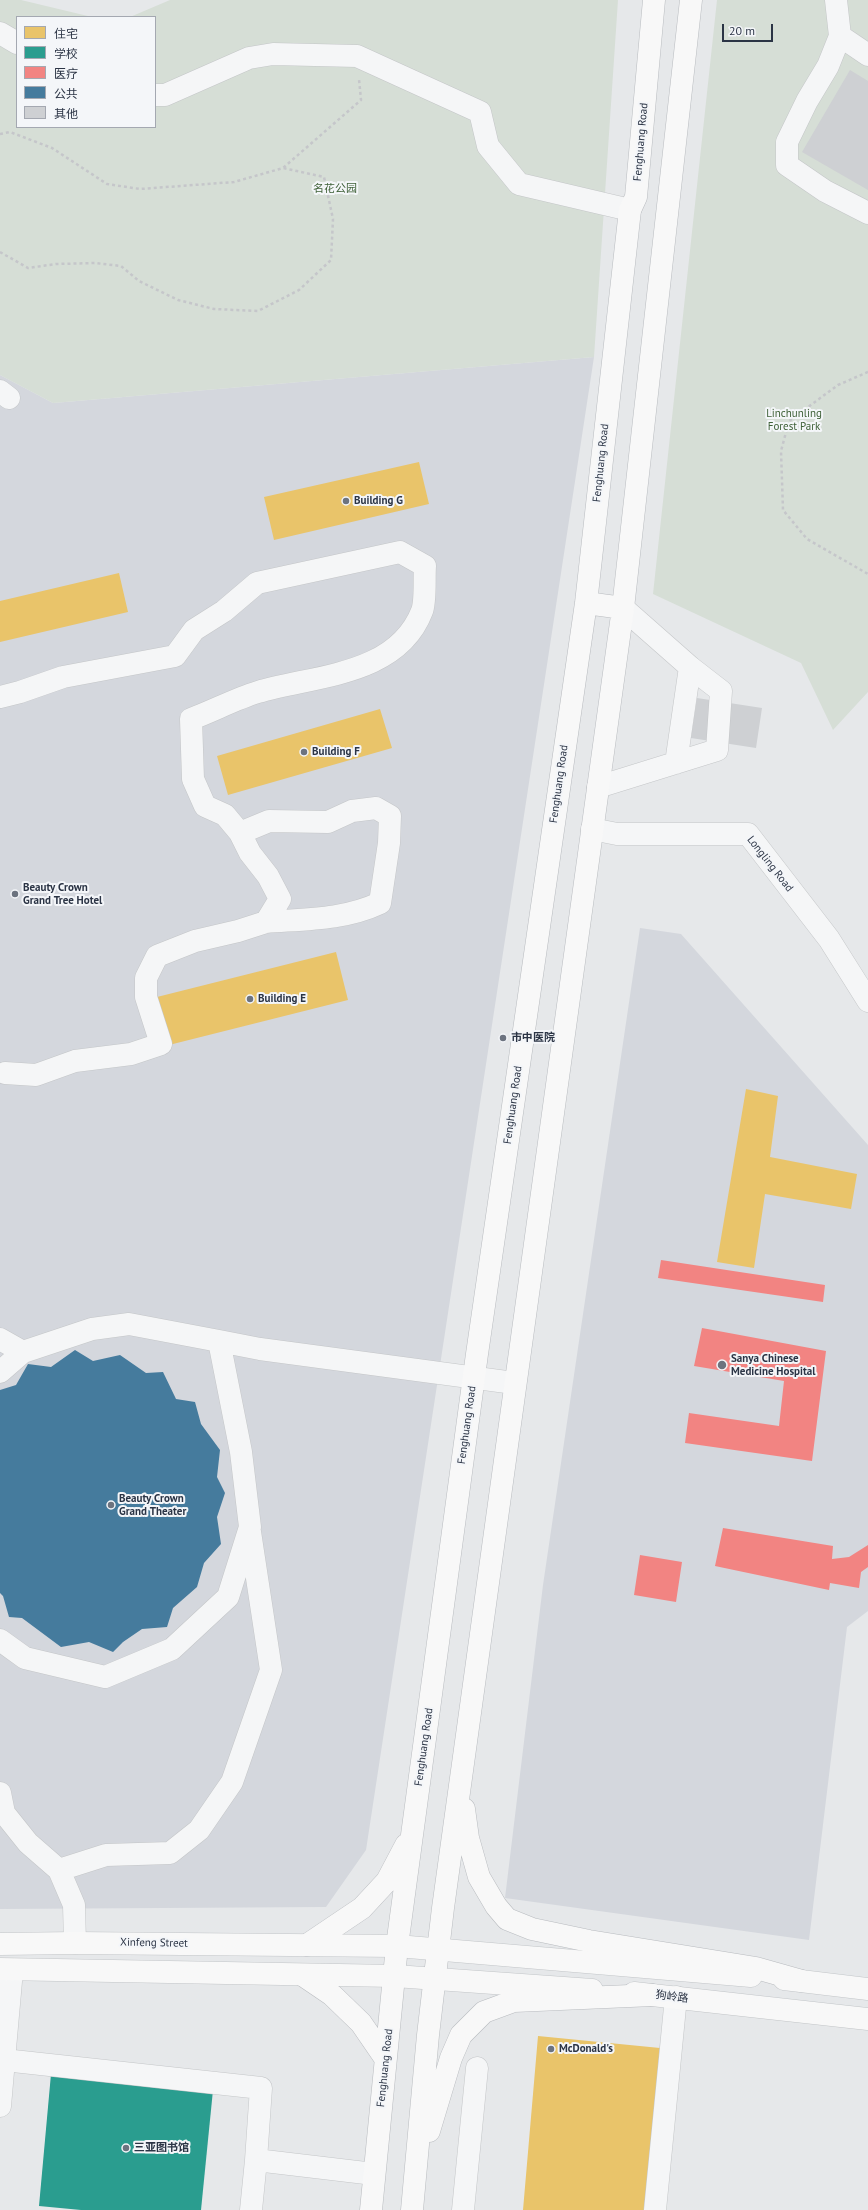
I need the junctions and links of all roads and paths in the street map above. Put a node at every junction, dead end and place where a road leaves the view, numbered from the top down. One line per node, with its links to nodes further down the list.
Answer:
1 (654, 0): 12 (main road, Fenghuang Road)
2 (691, 0): 18 (main road)
3 (836, 0): 5 (street)
4 (0, 33): 6 (street)
5 (840, 36): 7 (street); 13 (street)
6 (16, 42)
7 (868, 55)
8 (357, 56): 9 (street); 11 (path); 12 (street)
9 (156, 96)
10 (0, 134): 11 (path)
11 (283, 168): 14 (path)
12 (630, 210): 17 (main road, Fenghuang Road)
13 (868, 213)
14 (0, 252)
15 (868, 372): 16 (path)
16 (868, 574)
17 (586, 603): 18 (main road); 32 (main road, Fenghuang Road)
18 (623, 608): 19 (street); 22 (main road)
19 (690, 667): 21 (street); 21 (street)
20 (0, 697): 24 (street)
21 (676, 762): 22 (street)
22 (598, 787): 23 (main road)
23 (592, 829): 26 (street, Longling Road); 33 (main road)
24 (240, 833): 25 (street); 25 (street)
25 (266, 922): 27 (street)
26 (868, 1001)
27 (2, 1071)
28 (0, 1339): 30 (street)
29 (219, 1341): 30 (street); 32 (street); 34 (street)
30 (23, 1352): 31 (street)
31 (0, 1372)
32 (474, 1378): 33 (street); 38 (main road, Fenghuang Road)
33 (514, 1383): 36 (main road)
34 (250, 1527): 35 (street); 39 (street)
35 (0, 1640)
36 (464, 1759): 44 (main road); 49 (main road)
37 (0, 1793): 39 (street)
38 (413, 1834): 42 (main road); 43 (main road, Fenghuang Road)
39 (59, 1870): 40 (street)
40 (75, 1942): 41 (main road, Xinfeng Street); 42 (main road, Xinfeng Street)
41 (0, 1944)
42 (307, 1945): 43 (main road, Xinfeng Street)
43 (397, 1946): 44 (main road, Xinfeng Street); 47 (main road, Fenghuang Road)
44 (438, 1949): 48 (main road); 49 (main road, Xinfeng Street)
45 (6, 1970): 46 (main road); 55 (street)
46 (304, 1976): 47 (main road, 狗岭路); 54 (main road)
47 (395, 1976): 48 (main road, 狗岭路); 54 (main road, Fenghuang Road)
48 (435, 1978): 51 (main road, 狗岭路); 60 (main road)
49 (802, 1981): 50 (main road)
50 (868, 1989)
51 (653, 1995): 52 (main road, 狗岭路); 60 (main road)
52 (676, 1997): 53 (main road, 狗岭路); 65 (street)
53 (868, 2019)
54 (385, 2058): 59 (main road, Fenghuang Road)
55 (4, 2060): 57 (street); 58 (street)
56 (477, 2068): 64 (street)
57 (0, 2106)
58 (256, 2160): 59 (street); 61 (street)
59 (374, 2174): 62 (main road, Fenghuang Road)
60 (414, 2180): 63 (main road)
61 (251, 2210)
62 (371, 2210)
63 (412, 2210)
64 (463, 2210)
65 (655, 2210)

